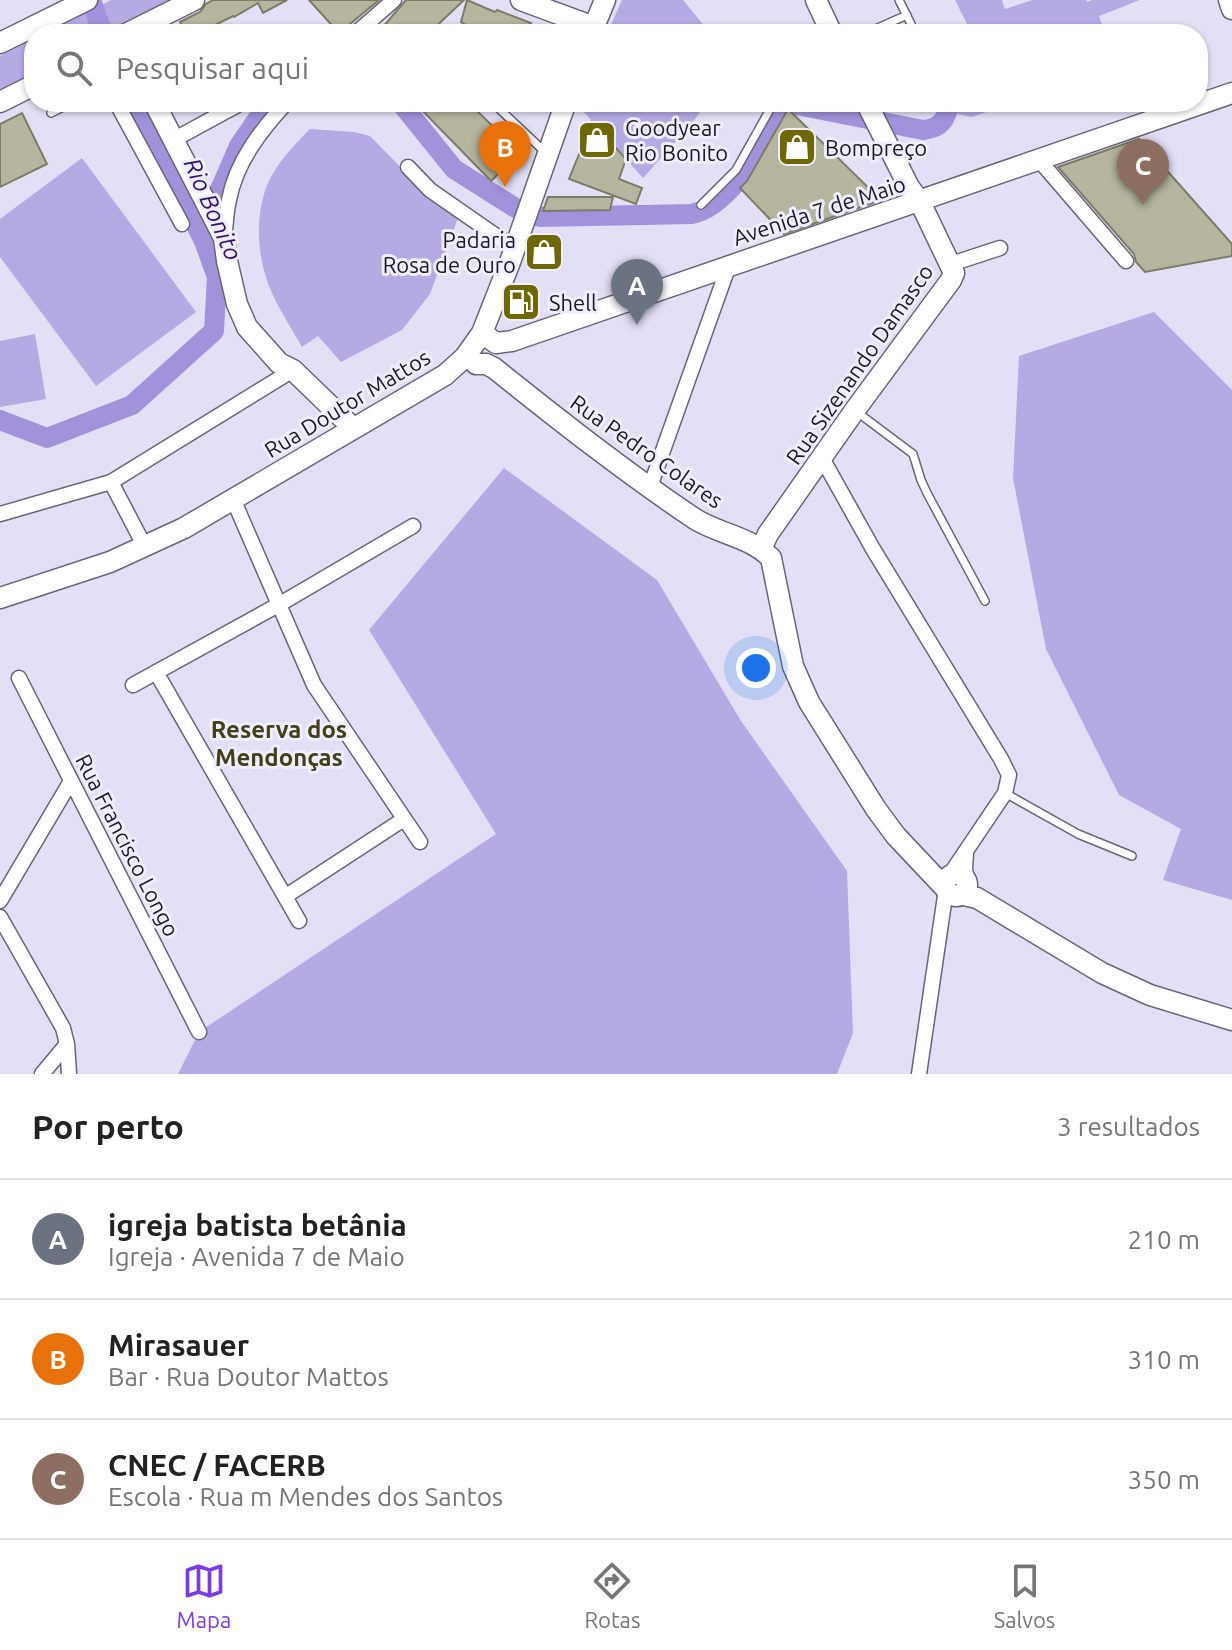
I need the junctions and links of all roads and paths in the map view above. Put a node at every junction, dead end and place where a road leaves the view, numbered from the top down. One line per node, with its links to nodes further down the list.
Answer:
1 (87, 0): 9 (street)
2 (194, 0): 13 (street)
3 (394, 0): 14 (street)
4 (521, 0): 15 (street)
5 (605, 0): 16 (street)
6 (816, 0): 17 (street)
7 (899, 0): 11 (lane)
8 (1229, 0): 10 (street)
9 (66, 5): 12 (street)
10 (1232, 9)
11 (907, 15): 18 (lane); 19 (lane)
12 (33, 24)
13 (146, 24)
14 (366, 24)
15 (578, 24)
16 (595, 24)
17 (827, 24)
18 (887, 24)
19 (911, 24)
20 (24, 29): 21 (street)
21 (0, 43)
22 (24, 90): 25 (street)
23 (1232, 93): 24 (street, Avenida 7 de Maio)
24 (1208, 101)
25 (0, 102)
26 (121, 112): 41 (street)
27 (159, 112): 35 (street)
28 (225, 112): 35 (street)
29 (277, 112): 42 (street)
30 (502, 112): 36 (lane)
31 (562, 112): 36 (street, Rua Doutor Mattos)
32 (768, 112): 40 (lane)
33 (1177, 112): 37 (street, Avenida 7 de Maio)
34 (872, 114): 39 (street, Rua Sizenando Damasco)
35 (173, 140): 42 (street)
36 (547, 155): 44 (street, Rua Doutor Mattos)
37 (1039, 160): 39 (street, Avenida 7 de Maio); 45 (street)
38 (408, 167): 44 (street)
39 (920, 202): 46 (street, Rua Sizenando Damasco); 47 (street, Avenida 7 de Maio)
40 (701, 205)
41 (182, 224)
42 (224, 238): 51 (street)
43 (1000, 248): 46 (street)
44 (515, 249): 48 (street, Rua Doutor Mattos)
45 (1126, 261)
46 (951, 264): 53 (street, Rua Sizenando Damasco)
47 (729, 265): 49 (street, Avenida 7 de Maio); 57 (street)
48 (482, 333): 49 (street); 52 (street, Rua Doutor Mattos)
49 (512, 341): 50 (street, Avenida 7 de Maio)
50 (476, 364): 52 (street, Avenida 7 de Maio); 57 (street, Rua Pedro Colares)
51 (293, 370): 54 (street); 56 (street)
52 (445, 375): 54 (street, Rua Doutor Mattos)
53 (855, 410): 55 (street, Rua Sizenando Damasco); 64 (lane)
54 (353, 428): 58 (street, Rua Doutor Mattos)
55 (822, 458): 62 (street, Rua Sizenando Damasco); 70 (street)
56 (111, 482): 59 (street); 61 (street)
57 (650, 487): 62 (street, Rua Pedro Colares)
58 (233, 499): 61 (street, Rua Doutor Mattos); 65 (street)
59 (0, 514)
60 (413, 526): 65 (street)
61 (145, 547): 63 (street, Rua Doutor Mattos)
62 (761, 549): 74 (street)
63 (0, 598)
64 (985, 601)
65 (280, 604): 66 (street); 71 (street)
66 (156, 672): 68 (street); 75 (street)
67 (19, 678): 69 (street, Rua Francisco Longo)
68 (133, 685)
69 (71, 781): 76 (street); 80 (street, Rua Francisco Longo)
70 (1005, 793): 73 (lane); 74 (street)
71 (404, 819): 72 (street); 75 (street)
72 (420, 842)
73 (1132, 856)
74 (954, 890): 79 (street); 84 (street)
75 (286, 896): 78 (street)
76 (0, 901)
77 (0, 917): 81 (street)
78 (299, 921)
79 (1232, 1020)
80 (199, 1032)
81 (67, 1044): 82 (street); 83 (street)
82 (42, 1074)
83 (69, 1074)
84 (919, 1074)

